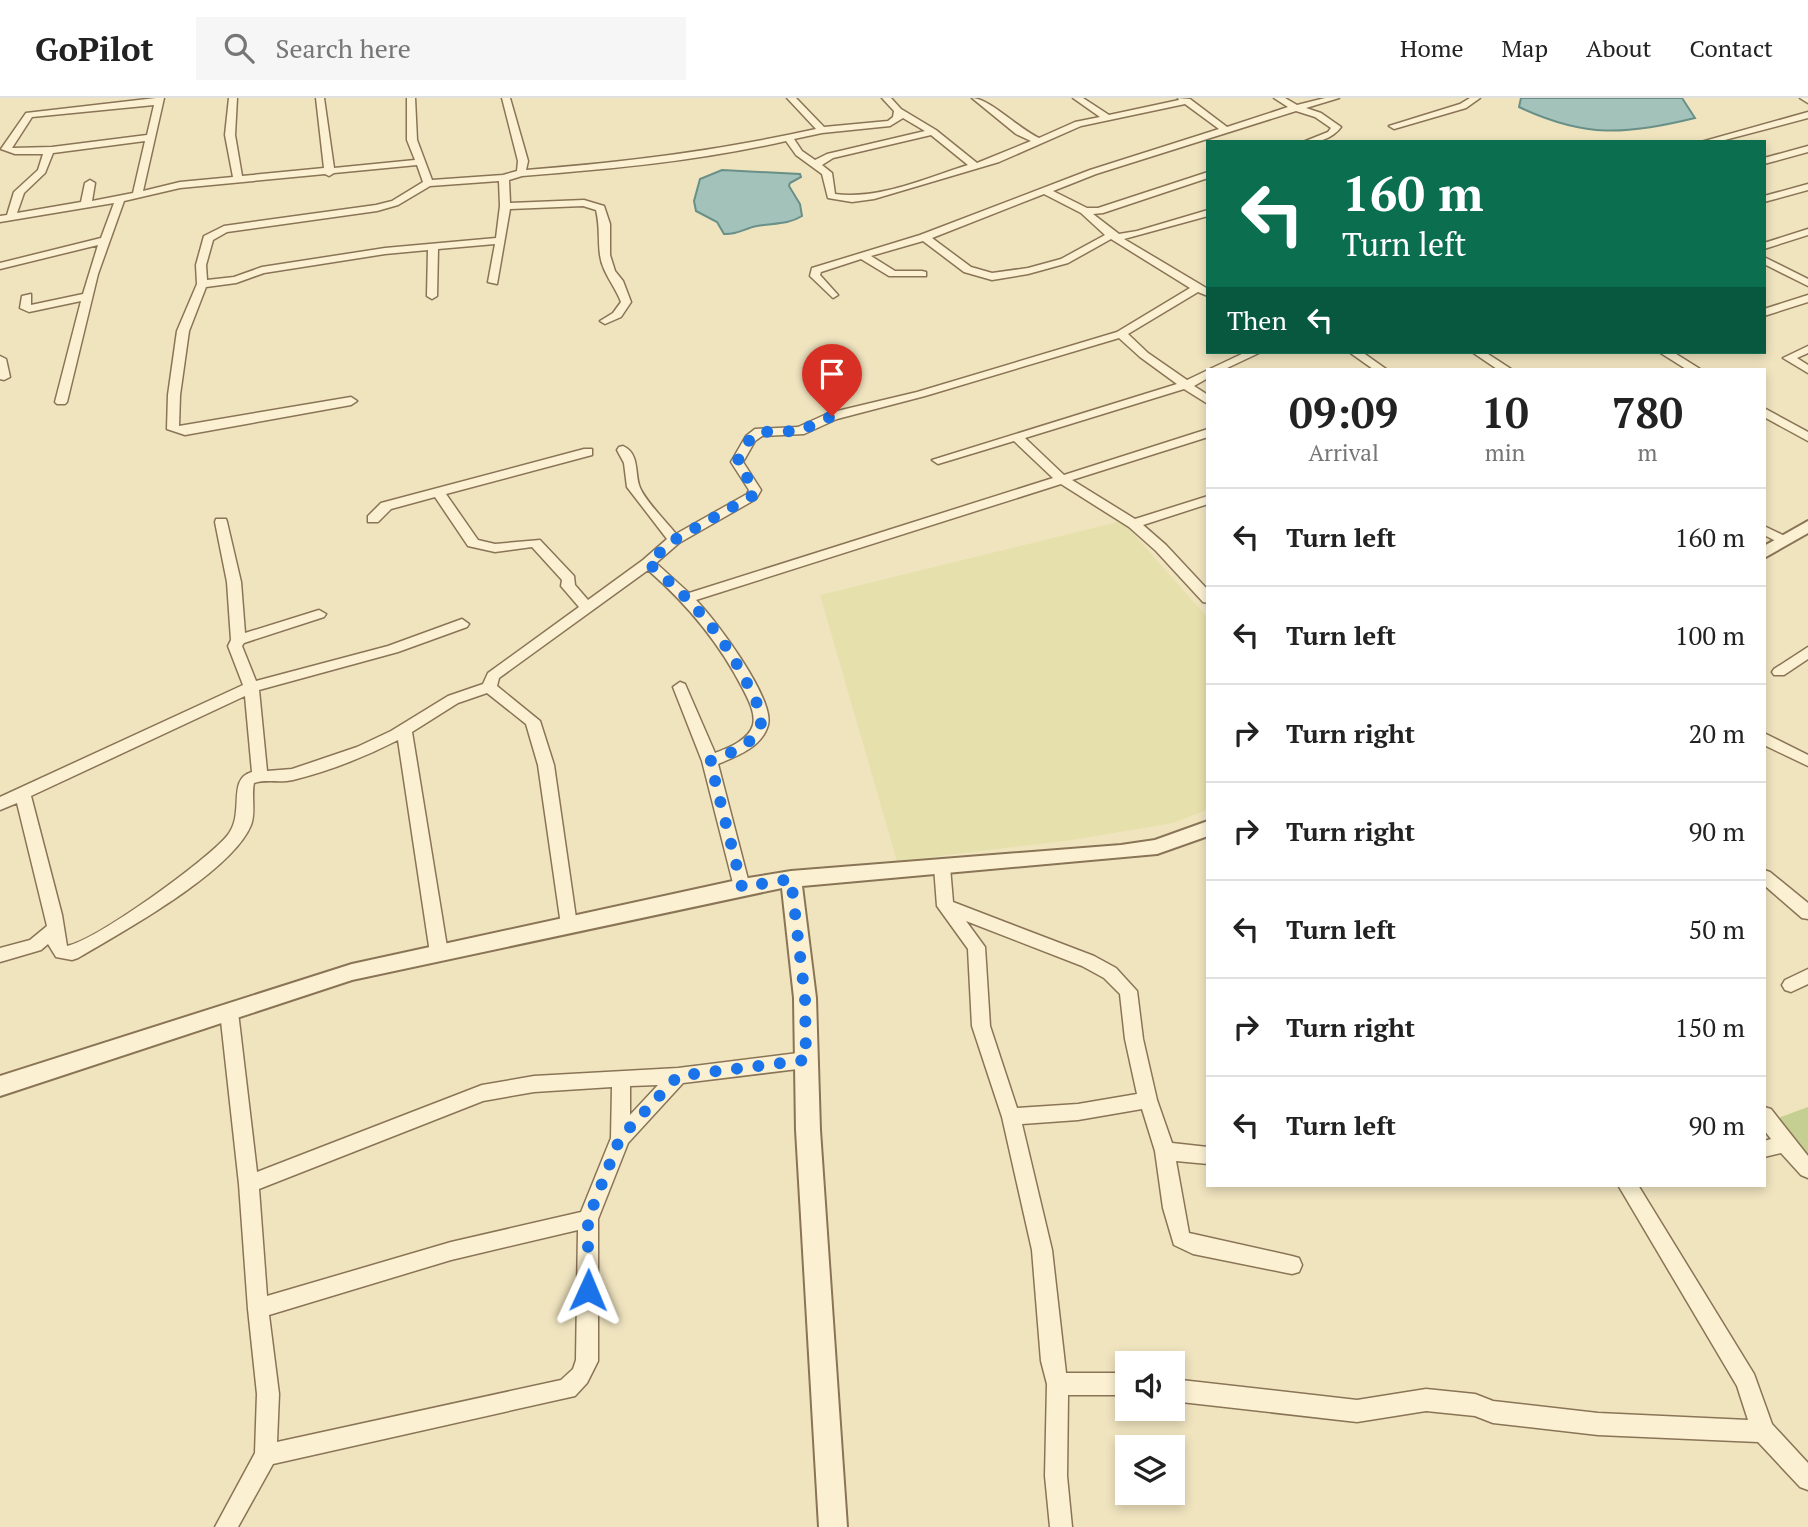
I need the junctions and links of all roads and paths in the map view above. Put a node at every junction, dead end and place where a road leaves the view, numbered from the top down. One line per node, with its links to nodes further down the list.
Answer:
1 (233, 98): 41 (street)
2 (320, 98): 37 (street)
3 (411, 98): 34 (street)
4 (506, 98): 38 (street)
5 (791, 98): 20 (street)
6 (886, 98): 15 (street)
7 (976, 98): 26 (street)
8 (1077, 98): 17 (street)
9 (1278, 98): 14 (street)
10 (1335, 98): 14 (street)
11 (1476, 98): 19 (street)
12 (159, 100): 24 (street); 31 (street)
13 (1184, 100): 17 (street); 21 (street)
14 (1296, 108): 21 (street); 27 (street)
15 (898, 111): 18 (street); 20 (street)
16 (1808, 115): 28 (street)
17 (1106, 117): 26 (street)
18 (918, 123): 22 (street); 23 (street)
19 (1394, 126)
20 (822, 130): 25 (street)
21 (1226, 130): 45 (street)
22 (933, 132): 23 (street); 36 (street)
23 (915, 135): 35 (street)
24 (151, 137): 30 (street); 46 (street)
25 (789, 138): 35 (street); 38 (street)
26 (1037, 140): 36 (street)
27 (1315, 140)
28 (1713, 140)
29 (1808, 149): 33 (street)
30 (49, 150): 31 (street); 53 (street)
31 (10, 152): 32 (street)
32 (0, 160)
33 (1766, 160)
34 (422, 162): 37 (street); 43 (street)
35 (816, 164): 36 (street)
36 (975, 166)
37 (329, 173): 41 (street)
38 (521, 173): 40 (street)
39 (1206, 176): 51 (street)
40 (505, 178): 43 (street); 50 (street)
41 (238, 181): 46 (street)
42 (90, 183): 49 (street)
43 (428, 183): 67 (street)
44 (1808, 187): 48 (street)
45 (1046, 191): 51 (street); 56 (street)
46 (138, 193): 47 (street)
47 (120, 199): 49 (street); 57 (street)
48 (1766, 199)
49 (86, 204): 53 (street)
50 (505, 206): 58 (street); 75 (street)
51 (1085, 211): 55 (street)
52 (1206, 214): 55 (street)
53 (5, 218)
54 (1808, 232): 59 (street)
55 (1116, 236): 56 (street); 68 (street)
56 (924, 237): 61 (street)
57 (103, 241): 63 (street); 71 (street)
58 (498, 242): 60 (street); 65 (street)
59 (1766, 245)
60 (433, 247): 67 (street); 72 (street)
61 (862, 255): 64 (street); 69 (street)
62 (1766, 262): 66 (street)
63 (0, 266)
64 (922, 274)
65 (493, 282)
66 (1807, 282)
67 (202, 284): 92 (street)
68 (1202, 291): 76 (street)
69 (833, 295)
70 (27, 296): 71 (street)
71 (88, 296): 93 (street)
72 (432, 296)
73 (1808, 298): 74 (street)
74 (1766, 312)
75 (605, 321)
76 (1121, 334): 90 (street); 109 (street)
77 (1808, 349): 87 (street)
78 (1250, 354): 83 (street)
79 (1357, 354): 84 (street)
80 (1481, 354): 85 (street)
81 (1668, 354): 86 (street)
82 (0, 359): 89 (street)
83 (1218, 368)
84 (1375, 368)
85 (1503, 368)
86 (1691, 368)
87 (1808, 370)
88 (1206, 374): 90 (street)
89 (4, 377)
90 (1186, 385): 91 (street); 96 (street)
91 (1206, 400)
92 (351, 401)
93 (61, 402)
94 (1766, 413): 97 (street)
95 (1206, 434): 101 (street)
96 (1017, 437): 100 (street); 101 (street)
97 (1808, 438)
98 (623, 450): 109 (street)
99 (588, 452): 102 (street)
100 (938, 460)
101 (1060, 478): 106 (street); 113 (street)
102 (438, 492): 104 (street); 115 (street)
103 (1206, 500): 106 (street)
104 (373, 519)
105 (221, 522): 118 (street)
106 (1134, 524): 114 (street)
107 (1808, 526): 110 (street)
108 (1766, 531): 110 (street)
109 (674, 540): 112 (street)
110 (1784, 541): 111 (street)
111 (1766, 552)
112 (648, 563): 113 (street); 115 (street)
113 (688, 598): 126 (street)
114 (1206, 598)
115 (586, 606): 123 (street)
116 (320, 614): 118 (street)
117 (462, 624): 121 (street)
118 (238, 640): 121 (street)
119 (1808, 652): 120 (street)
120 (1779, 672)
121 (251, 687): 128 (street); 129 (street)
122 (680, 687): 126 (street)
123 (489, 688): 124 (street); 138 (street)
124 (404, 730): 128 (street); 140 (street)
125 (1766, 739): 127 (street)
126 (710, 761): 135 (street)
127 (1808, 761)
128 (260, 775): 139 (street)
129 (22, 792): 130 (street); 139 (street)
130 (0, 804)
131 (1206, 829): 132 (street)
132 (942, 866): 134 (street); 136 (street)
133 (1766, 878): 137 (street)
134 (791, 879): 135 (street); 145 (street)
135 (742, 887): 138 (street)
136 (945, 906): 149 (street); 150 (street)
137 (1808, 913)
138 (569, 925): 140 (street)
139 (54, 930): 141 (street)
140 (439, 953): 144 (street)
141 (0, 955)
142 (1808, 976): 143 (street)
143 (1791, 985)
144 (229, 1012): 148 (street); 158 (street)
145 (806, 1060): 146 (street); 170 (street)
146 (678, 1076): 147 (street); 152 (street)
147 (621, 1080): 152 (street); 158 (street)
148 (0, 1086)
149 (1148, 1100): 150 (street); 155 (street)
150 (1011, 1116): 163 (street)
151 (1766, 1118): 153 (street)
152 (620, 1138): 160 (street)
153 (1785, 1144): 154 (street); 157 (street)
154 (1766, 1149)
155 (1165, 1151): 156 (street); 161 (street)
156 (1206, 1156)
157 (1808, 1169)
158 (249, 1184): 162 (street)
159 (1629, 1187): 166 (street)
160 (588, 1219): 162 (street); 167 (street)
161 (1293, 1265)
162 (258, 1308): 167 (street)
163 (1058, 1384): 164 (street); 171 (street)
164 (1115, 1384)
165 (1185, 1391): 166 (street)
166 (1763, 1431): 168 (street)
167 (265, 1455): 169 (street)
168 (1808, 1479)
169 (226, 1527)
170 (833, 1527)
171 (1061, 1527)

